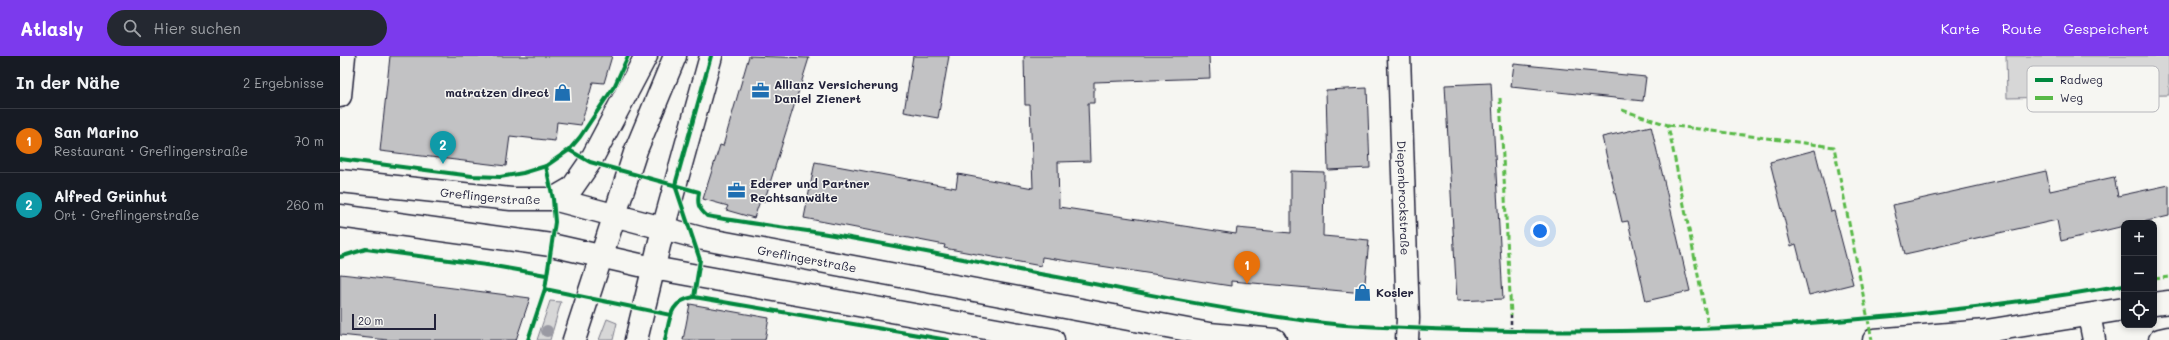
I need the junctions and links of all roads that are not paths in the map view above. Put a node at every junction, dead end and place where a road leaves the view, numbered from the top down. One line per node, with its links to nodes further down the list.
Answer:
1 (344, 56): 6 (street)
2 (646, 56): 8 (street)
3 (676, 56): 9 (street)
4 (711, 56): 11 (street)
5 (1399, 56): 24 (street, Diepenbrockstraße)
6 (340, 96)
7 (340, 181): 8 (street, Greflingerstraße)
8 (553, 200): 9 (street, Greflingerstraße)
9 (614, 215): 11 (street, Greflingerstraße); 12 (street)
10 (340, 216): 12 (street)
11 (663, 229): 13 (street); 23 (street, Greflingerstraße)
12 (601, 256): 13 (street); 20 (street)
13 (653, 268): 21 (street); 22 (street)
14 (2169, 302): 15 (street)
15 (2157, 304)
16 (2121, 310): 17 (street)
17 (2089, 315): 18 (street); 26 (street)
18 (1987, 335): 25 (street)
19 (2169, 338): 27 (street)
20 (574, 340)
21 (636, 340)
22 (1053, 340)
23 (1275, 340)
24 (1407, 340)
25 (1874, 340)
26 (2094, 340)
27 (2160, 340)

